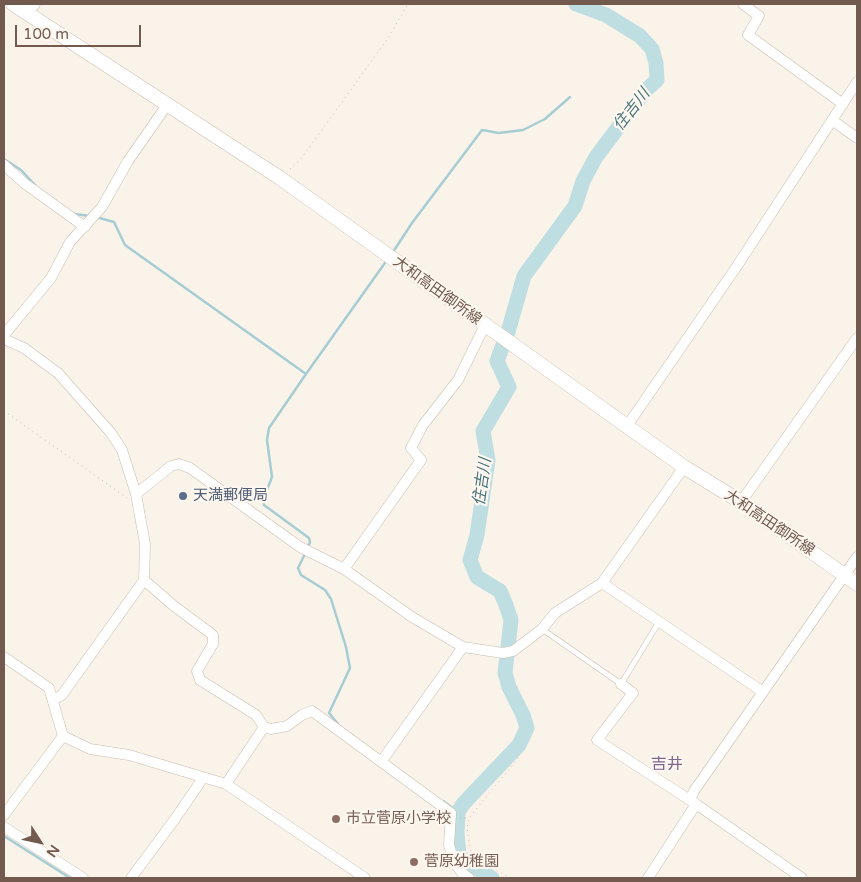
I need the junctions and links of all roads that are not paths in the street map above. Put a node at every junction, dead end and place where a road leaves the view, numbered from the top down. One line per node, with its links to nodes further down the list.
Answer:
1 (13, 4): 3 (main road, 大和高田御所線)
2 (743, 4): 5 (street)
3 (31, 8): 6 (main road, 大和高田御所線)
4 (857, 82): 5 (street)
5 (843, 104): 7 (street)
6 (167, 105): 10 (street); 11 (main road, 大和高田御所線)
7 (832, 120): 8 (street); 14 (street)
8 (857, 138)
9 (4, 165): 10 (street)
10 (85, 227): 12 (street)
11 (485, 325): 14 (main road, 大和高田御所線); 19 (street)
12 (4, 337): 16 (street)
13 (857, 338): 17 (street)
14 (627, 426): 15 (main road, 大和高田御所線)
15 (684, 467): 17 (main road, 大和高田御所線); 22 (street)
16 (136, 494): 19 (street); 21 (street)
17 (741, 502): 20 (main road, 大和高田御所線)
18 (857, 557): 20 (street)
19 (344, 569): 26 (street)
20 (844, 575): 23 (main road, 大和高田御所線); 29 (street)
21 (144, 580): 30 (street); 31 (street)
22 (602, 583): 24 (street); 25 (street)
23 (857, 584)
24 (659, 622): 28 (lane); 29 (street)
25 (542, 629): 26 (street); 28 (lane)
26 (463, 647): 33 (street)
27 (4, 657): 30 (street)
28 (621, 684): 36 (street)
29 (763, 692): 36 (street)
30 (53, 700): 32 (street)
31 (264, 727): 33 (street); 35 (street)
32 (63, 736): 34 (street); 37 (street)
33 (381, 762): 42 (street)
34 (203, 778): 35 (street); 40 (street)
35 (226, 784): 41 (street)
36 (693, 802): 43 (street); 44 (street)
37 (4, 815)
38 (4, 827): 39 (street)
39 (83, 878)
40 (131, 878)
41 (365, 878)
42 (469, 878)
43 (648, 878)
44 (802, 878)

